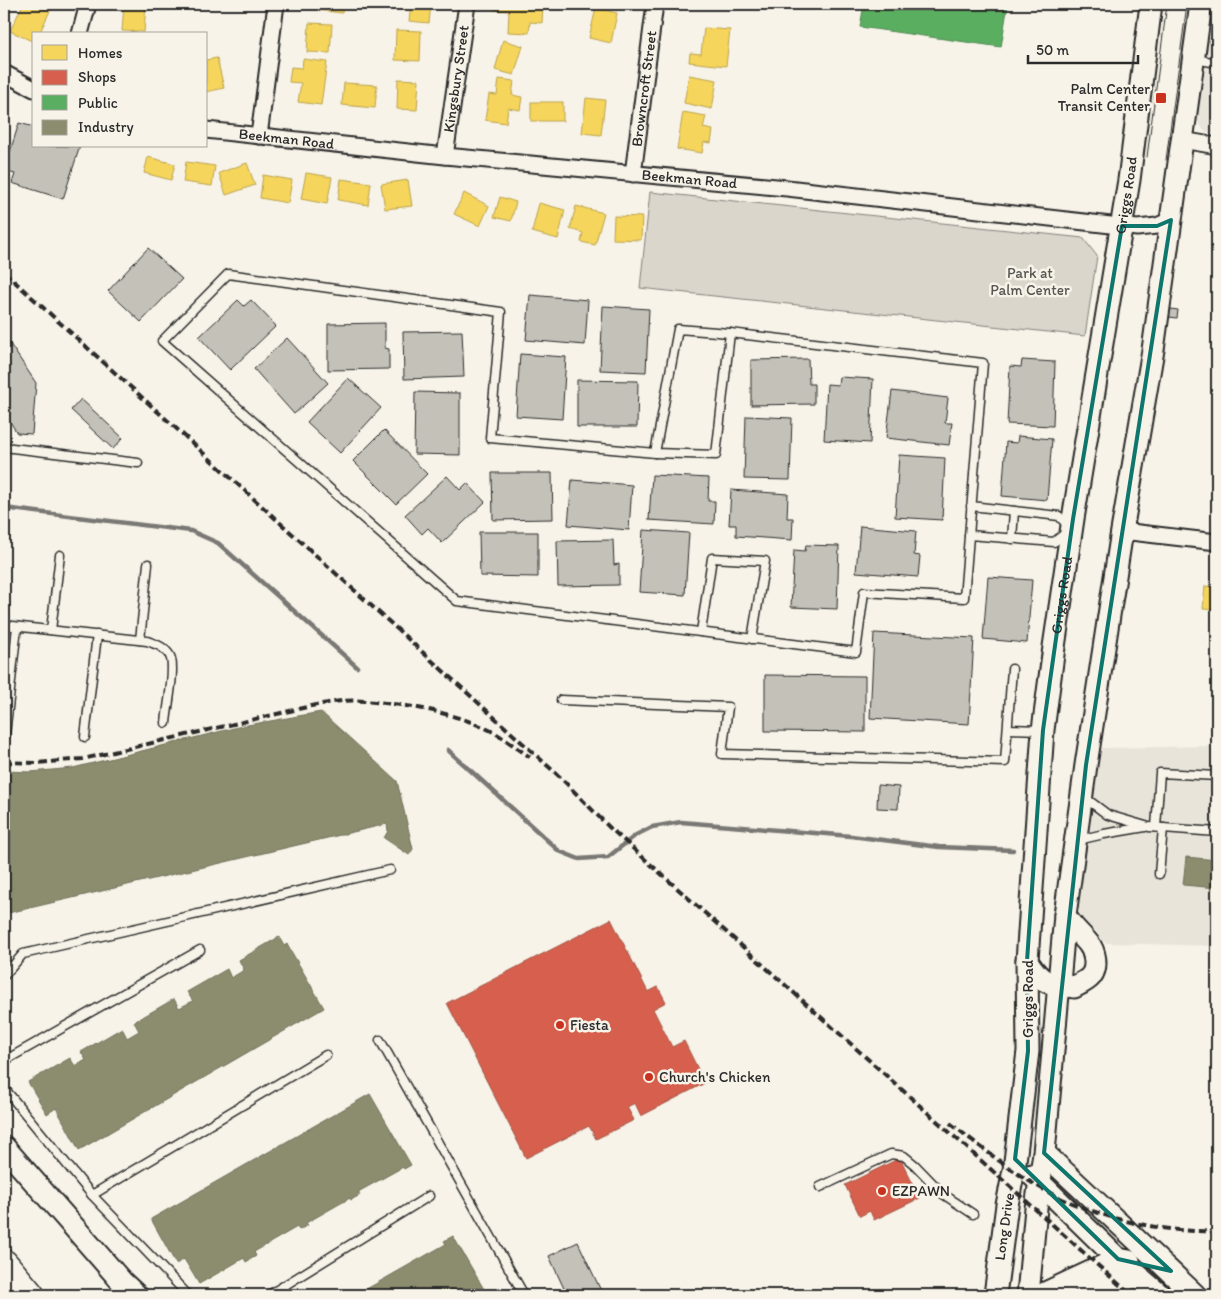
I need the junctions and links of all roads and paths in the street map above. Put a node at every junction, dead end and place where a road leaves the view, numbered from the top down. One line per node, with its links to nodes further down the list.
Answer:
1 (88, 4): 7 (street)
2 (276, 4): 13 (street)
3 (467, 4): 16 (street, Kingsbury Street)
4 (655, 4): 17 (street, Browncroft Street)
5 (1151, 4): 19 (main road, Griggs Road)
6 (1201, 4): 8 (main road, Griggs Road)
7 (81, 32)
8 (1193, 58): 9 (lane); 14 (main road, Griggs Road)
9 (1217, 62)
10 (4, 73): 11 (street)
11 (32, 88)
12 (208, 130): 13 (street, Beekman Road)
13 (259, 136): 16 (street, Beekman Road)
14 (1182, 140): 15 (street); 18 (main road, Griggs Road)
15 (1217, 146)
16 (445, 156): 17 (street, Beekman Road)
17 (634, 174): 19 (street, Beekman Road)
18 (1171, 220): 19 (street, Beekman Road); 27 (main road, Griggs Road)
19 (1122, 226): 26 (main road, Griggs Road)
20 (730, 333): 22 (lane); 22 (lane); 24 (lane)
21 (4, 446): 23 (lane)
22 (655, 453): 36 (lane)
23 (138, 463)
24 (971, 506): 25 (lane); 28 (lane)
25 (1014, 511): 26 (lane); 29 (lane)
26 (1071, 529): 29 (lane); 44 (main road, Griggs Road)
27 (1122, 530): 30 (street); 48 (main road, Griggs Road)
28 (969, 535): 29 (lane); 38 (lane)
29 (1012, 539)
30 (1217, 542)
31 (60, 555): 35 (lane)
32 (148, 564): 39 (lane)
33 (4, 625): 34 (lane)
34 (17, 627): 35 (lane); 46 (lane)
35 (51, 630): 37 (lane)
36 (701, 632): 38 (lane); 38 (lane)
37 (97, 635): 39 (lane); 45 (lane)
38 (752, 639)
39 (140, 640): 42 (lane)
40 (1012, 668): 43 (lane)
41 (561, 700): 43 (lane)
42 (166, 723)
43 (1008, 729): 44 (lane)
44 (1044, 730): 56 (main road, Griggs Road)
45 (85, 737)
46 (4, 744)
47 (1217, 776): 49 (lane)
48 (1082, 796): 49 (lane); 51 (main road, Griggs Road)
49 (1156, 827): 50 (lane); 51 (lane); 53 (lane)
50 (1217, 832)
51 (1076, 841): 54 (main road, Griggs Road)
52 (390, 870): 57 (lane)
53 (1159, 874)
54 (1065, 915): 58 (main road, Griggs Road); 58 (main road)
55 (200, 950): 61 (lane)
56 (1027, 961): 58 (main road); 65 (main road, Griggs Road)
57 (4, 976)
58 (1060, 985): 64 (main road, Griggs Road)
59 (380, 1040): 79 (lane)
60 (326, 1055): 68 (lane)
61 (4, 1061)
62 (4, 1088): 68 (lane)
63 (4, 1147): 76 (main road)
64 (1044, 1153): 66 (main road, Griggs Road); 73 (main road)
65 (1015, 1159): 66 (main road); 80 (main road, Long Drive)
66 (1040, 1181): 71 (main road); 81 (main road, Long Drive)
67 (820, 1187): 70 (lane)
68 (92, 1195): 77 (lane)
69 (429, 1196): 78 (lane)
70 (973, 1214)
71 (1118, 1259): 73 (main road); 74 (main road); 82 (main road)
72 (4, 1264): 75 (highway)
73 (1171, 1271): 85 (main road)
74 (1139, 1276): 83 (main road); 84 (main road)
75 (30, 1295)
76 (136, 1295)
77 (188, 1295)
78 (269, 1295)
79 (524, 1295)
80 (995, 1295)
81 (1028, 1295)
82 (1041, 1295)
83 (1086, 1295)
84 (1160, 1295)
85 (1195, 1295)

